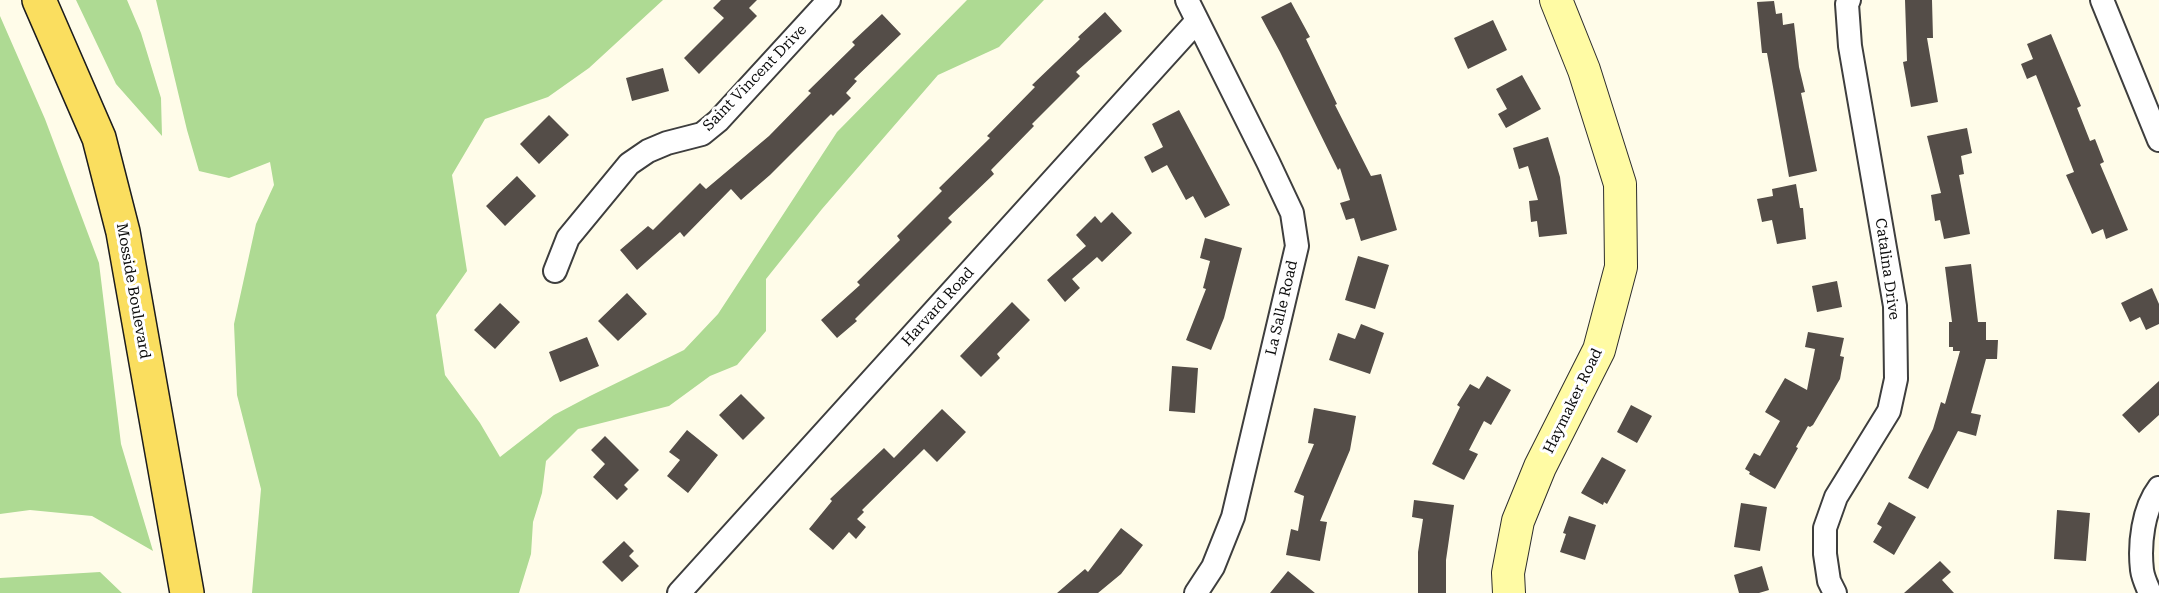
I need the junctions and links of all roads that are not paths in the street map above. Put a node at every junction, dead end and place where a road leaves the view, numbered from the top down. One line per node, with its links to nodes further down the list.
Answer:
1 (39, 0): 11 (main road, Mosside Boulevard)
2 (829, 0): 9 (street, Saint Vincent Drive)
3 (1187, 0): 7 (street, La Salle Road)
4 (1556, 0): 14 (main road, Haymaker Road)
5 (1848, 0): 15 (street, Catalina Drive)
6 (2102, 0): 8 (street)
7 (1197, 21): 12 (street, Harvard Road); 13 (street, La Salle Road)
8 (2159, 140)
9 (555, 271)
10 (2159, 488): 16 (street)
11 (187, 593)
12 (679, 593)
13 (1196, 593)
14 (1509, 593)
15 (1836, 593)
16 (2150, 593)

